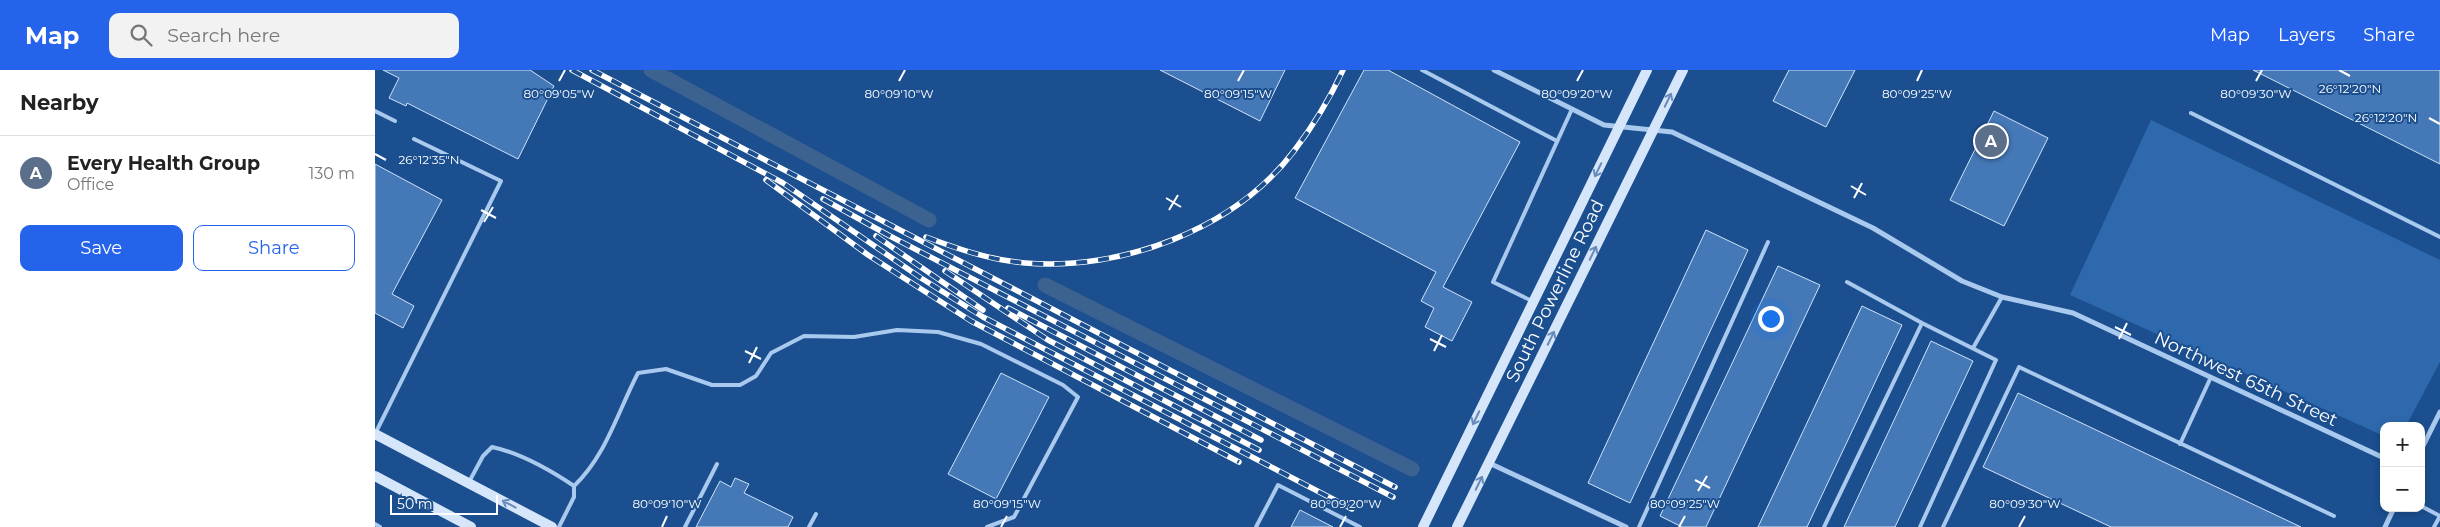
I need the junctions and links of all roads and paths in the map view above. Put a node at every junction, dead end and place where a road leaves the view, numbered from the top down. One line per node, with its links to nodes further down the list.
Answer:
1 (1422, 70): 12 (lane)
2 (1494, 70): 5 (street, Northwest 65th Street)
3 (1647, 70): 9 (main road, South Powerline Road)
4 (1683, 70): 10 (main road, South Powerline Road, one-way to 4)
5 (1572, 109): 9 (street, Northwest 65th Street); 12 (lane)
6 (375, 111): 8 (lane)
7 (2191, 113): 13 (lane)
8 (395, 121)
9 (1619, 126): 10 (street, Northwest 65th Street); 17 (main road, South Powerline Road, one-way to 17)
10 (1653, 130): 16 (street, Northwest 65th Street); 27 (main road, South Powerline Road, one-way to 10)
11 (414, 139): 23 (lane)
12 (1557, 141): 17 (lane)
13 (2440, 237)
14 (1768, 242): 50 (lane)
15 (1847, 282): 18 (lane)
16 (2002, 296): 19 (lane); 20 (street, Northwest 65th Street)
17 (1533, 301): 47 (main road, South Powerline Road, one-way to 47)
18 (1922, 323): 19 (lane); 51 (lane)
19 (1973, 348): 52 (lane)
20 (2211, 377): 25 (lane); 26 (street, Northwest 65th Street)
21 (2440, 412): 22 (street)
22 (2438, 419): 24 (street)
23 (375, 434): 30 (main road)
24 (2425, 443)
25 (2180, 444): 35 (lane); 53 (lane)
26 (2380, 456)
27 (1489, 463): 48 (main road, South Powerline Road, one-way to 27); 49 (street)
28 (717, 464): 42 (lane)
29 (375, 477): 36 (main road)
30 (468, 483): 31 (lane); 40 (main road, one-way to 30)
31 (574, 486): 41 (lane); 44 (lane)
32 (2425, 508): 55 (lane)
33 (2392, 512): 54 (street)
34 (816, 514): 43 (lane)
35 (2334, 516)
36 (453, 523): 39 (main road)
37 (375, 524): 38 (lane)
38 (380, 527)
39 (471, 527)
40 (552, 527)
41 (559, 527)
42 (685, 527)
43 (809, 527)
44 (987, 527)
45 (1256, 527): 46 (lane)
46 (1359, 527)
47 (1423, 527)
48 (1457, 527)
49 (1626, 527)
50 (1639, 527)
51 (1824, 527)
52 (1920, 527)
53 (1943, 527)
54 (2385, 527)
55 (2434, 527)

